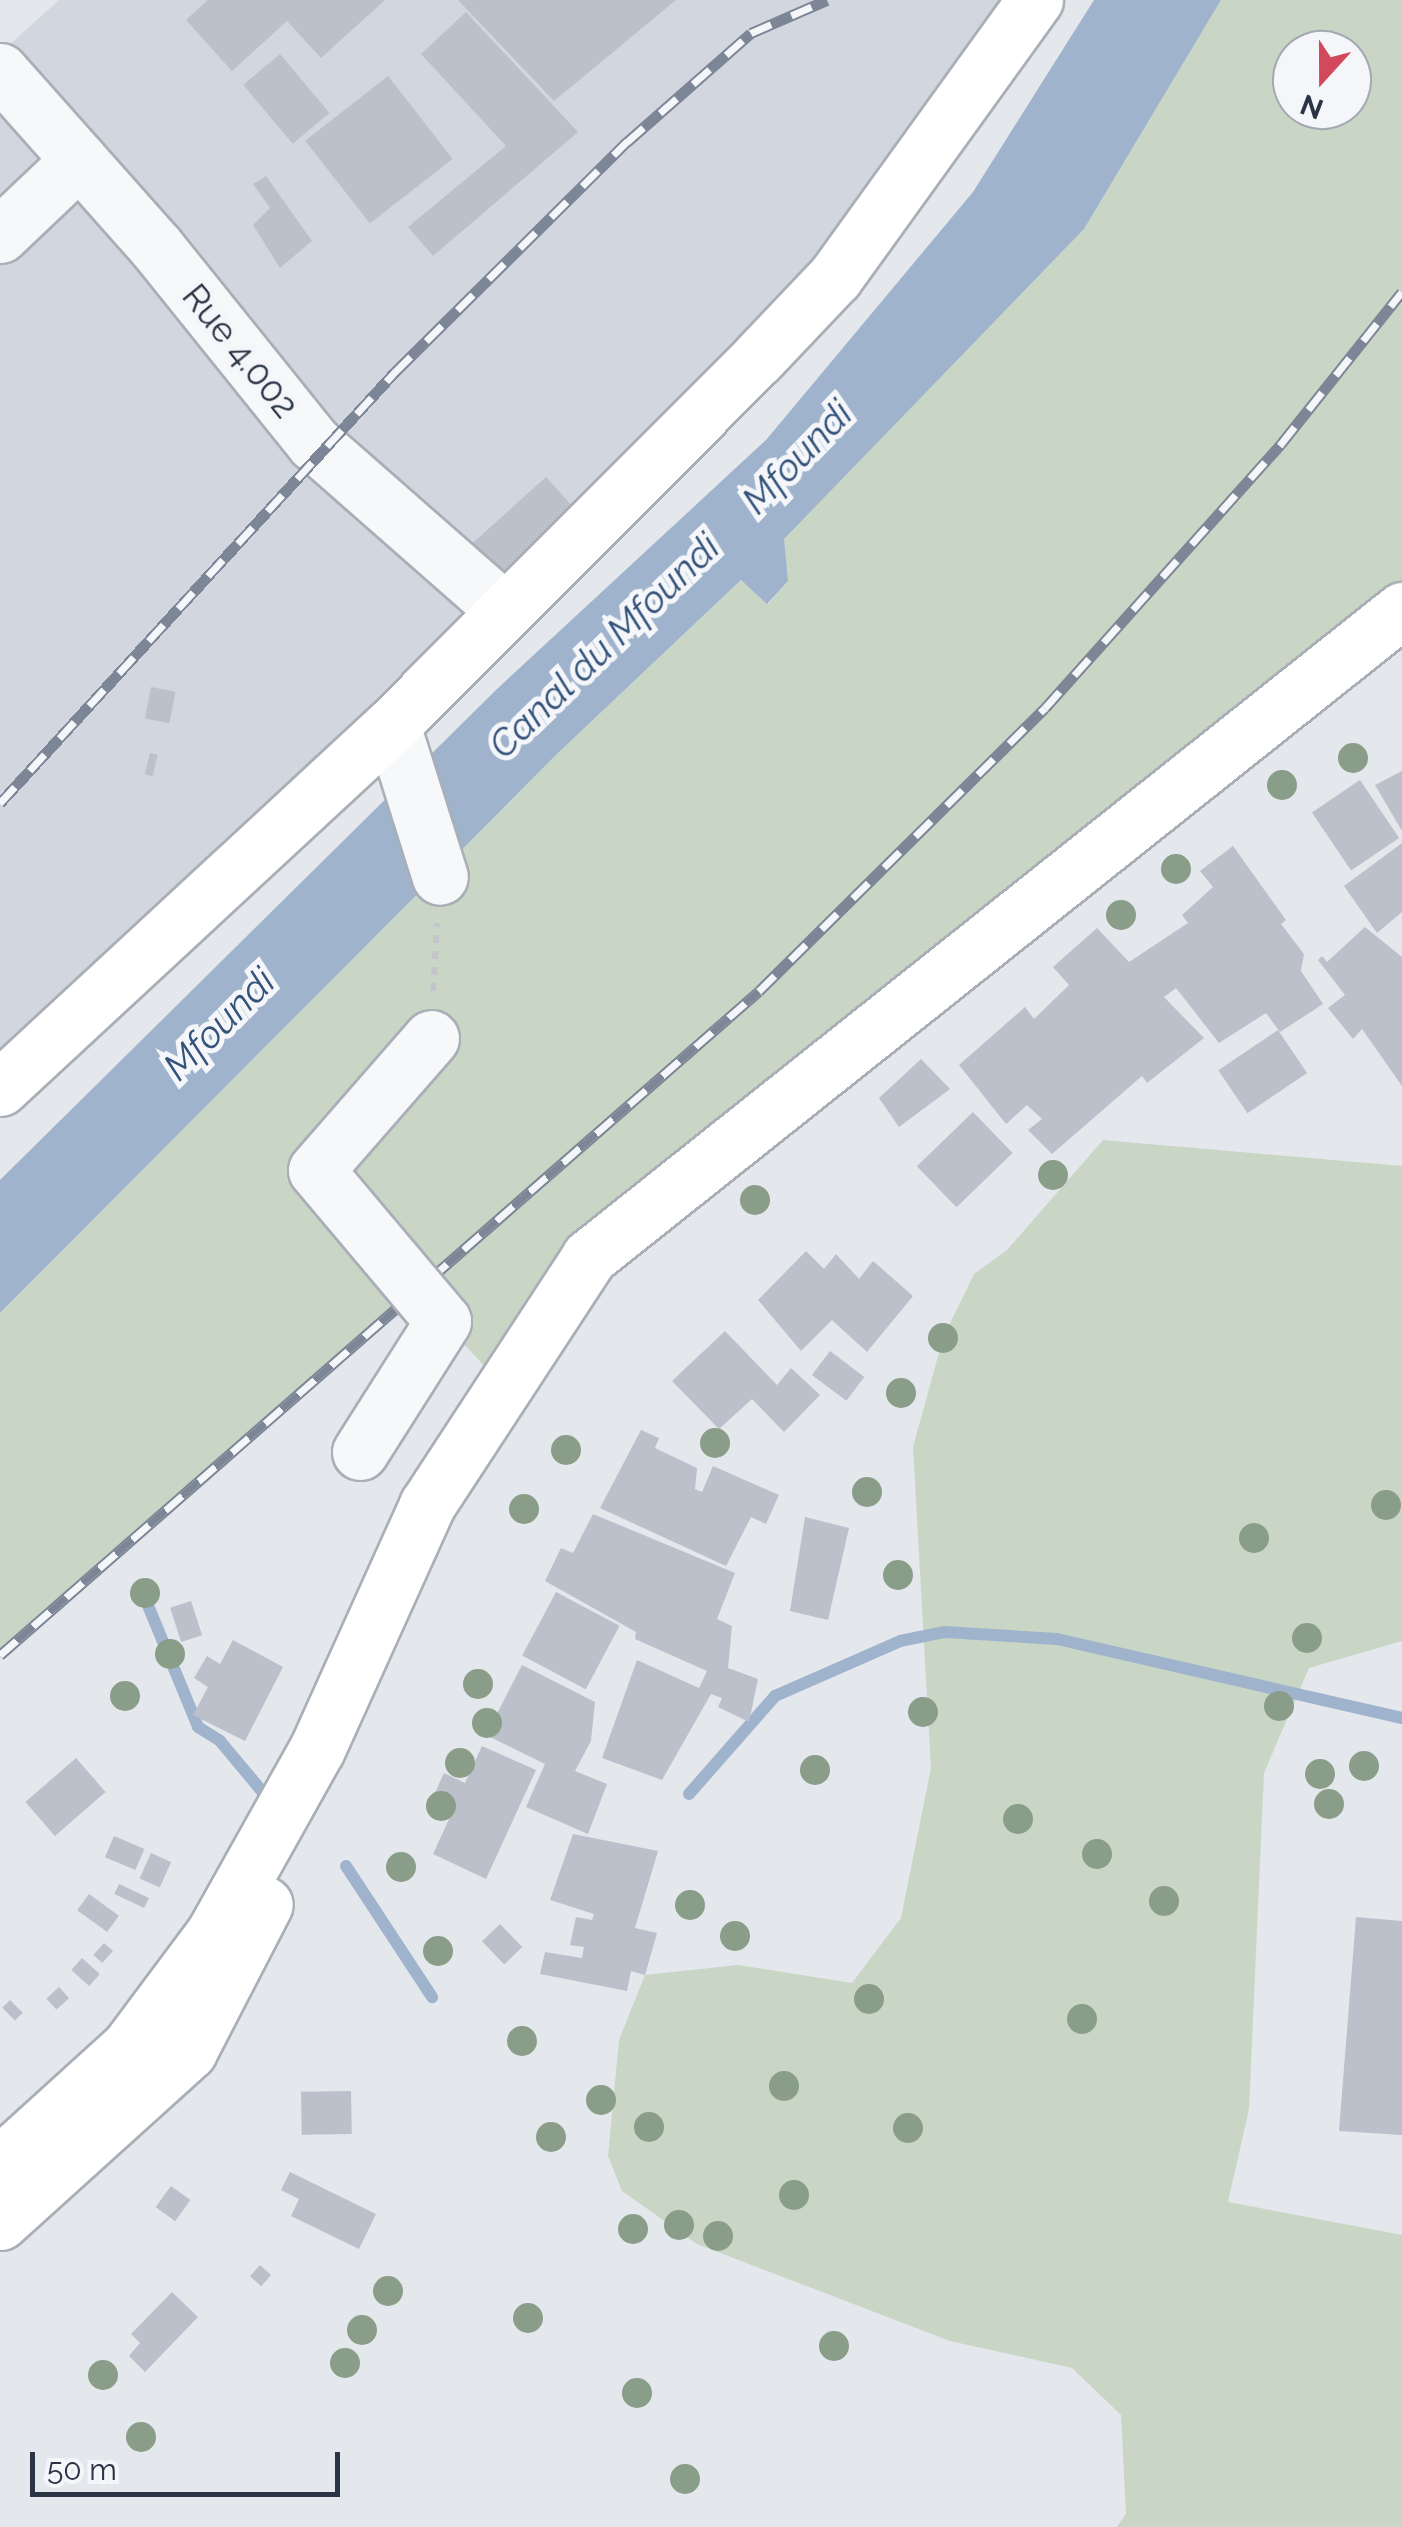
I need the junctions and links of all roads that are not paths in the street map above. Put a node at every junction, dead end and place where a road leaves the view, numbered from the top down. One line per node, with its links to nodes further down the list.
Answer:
1 (1035, 0): 5 (main road)
2 (0, 71): 3 (street, Rue 4.002)
3 (79, 160): 4 (street); 5 (street, Rue 4.002)
4 (0, 235)
5 (503, 610): 7 (main road)
6 (1402, 610): 12 (main road)
7 (397, 740): 8 (street); 10 (main road)
8 (440, 877)
9 (431, 1038): 11 (street, bridge)
10 (0, 1088)
11 (360, 1452)
12 (317, 1750): 13 (main road); 14 (main road)
13 (0, 2164)
14 (0, 2222)

